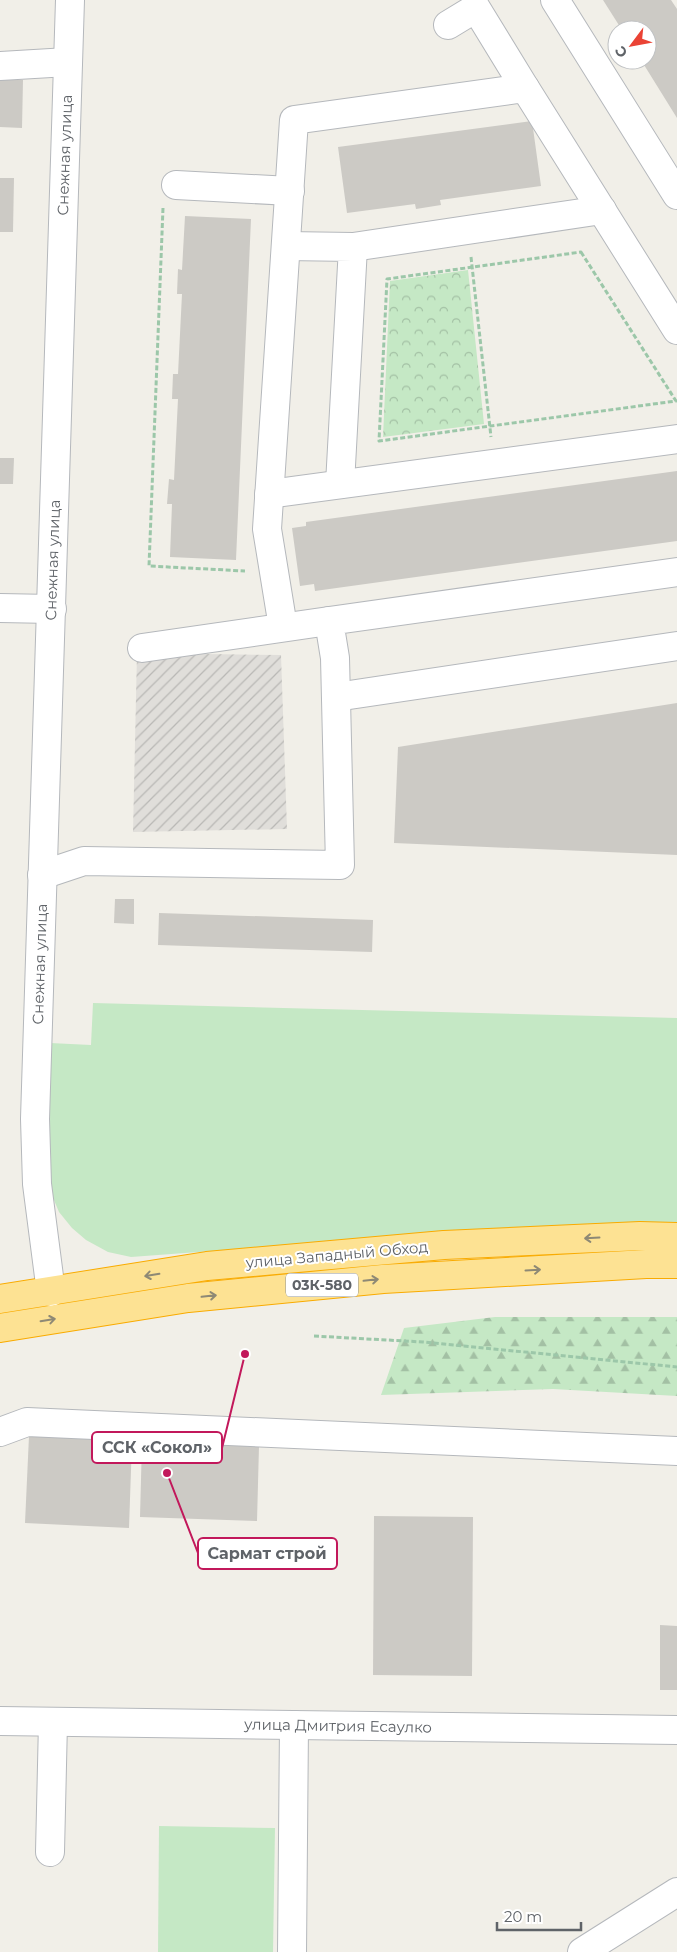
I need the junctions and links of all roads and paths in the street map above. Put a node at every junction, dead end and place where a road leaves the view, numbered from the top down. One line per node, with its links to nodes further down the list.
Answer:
1 (70, 0): 4 (street, Снежная улица)
2 (555, 0): 8 (street)
3 (448, 26): 6 (street)
4 (68, 62): 5 (street); 24 (street, Снежная улица)
5 (0, 66)
6 (524, 88): 7 (street); 10 (street)
7 (290, 191): 9 (street); 12 (street)
8 (677, 195)
9 (169, 196): 21 (path)
10 (602, 210): 11 (street); 15 (street)
11 (468, 231): 13 (street); 14 (path)
12 (286, 246): 13 (street); 20 (street)
13 (353, 247): 19 (street)
14 (472, 267): 16 (path); 16 (path); 16 (path)
15 (677, 330)
16 (490, 426): 18 (path)
17 (677, 439): 18 (street)
18 (494, 464): 19 (street)
19 (340, 484): 20 (street)
20 (269, 494): 26 (street)
21 (252, 571)
22 (677, 572): 25 (street)
23 (0, 608): 24 (street)
24 (52, 609): 30 (street, Снежная улица)
25 (329, 621): 26 (street); 29 (street)
26 (283, 627): 28 (street)
27 (677, 646): 29 (street)
28 (142, 648)
29 (336, 698): 30 (street)
30 (42, 875): 33 (street, Снежная улица)
31 (677, 1237): 33 (highway, улица Западный Обход / 03К-580, one-way to 33)
32 (677, 1264): 35 (highway, улица Западный Обход / 03К-580, one-way to 32)
33 (51, 1292): 34 (highway, улица Западный Обход / 03К-580)
34 (0, 1299)
35 (0, 1328)
36 (314, 1336): 37 (path)
37 (677, 1367)
38 (0, 1432): 39 (street)
39 (677, 1451)
40 (0, 1721): 41 (street, улица Дмитрия Есаулко)
41 (53, 1722): 42 (street, улица Дмитрия Есаулко); 44 (street)
42 (294, 1725): 43 (street, улица Дмитрия Есаулко); 46 (street)
43 (677, 1730)
44 (50, 1852)
45 (677, 1892): 47 (street)
46 (292, 1952)
47 (582, 1952)

